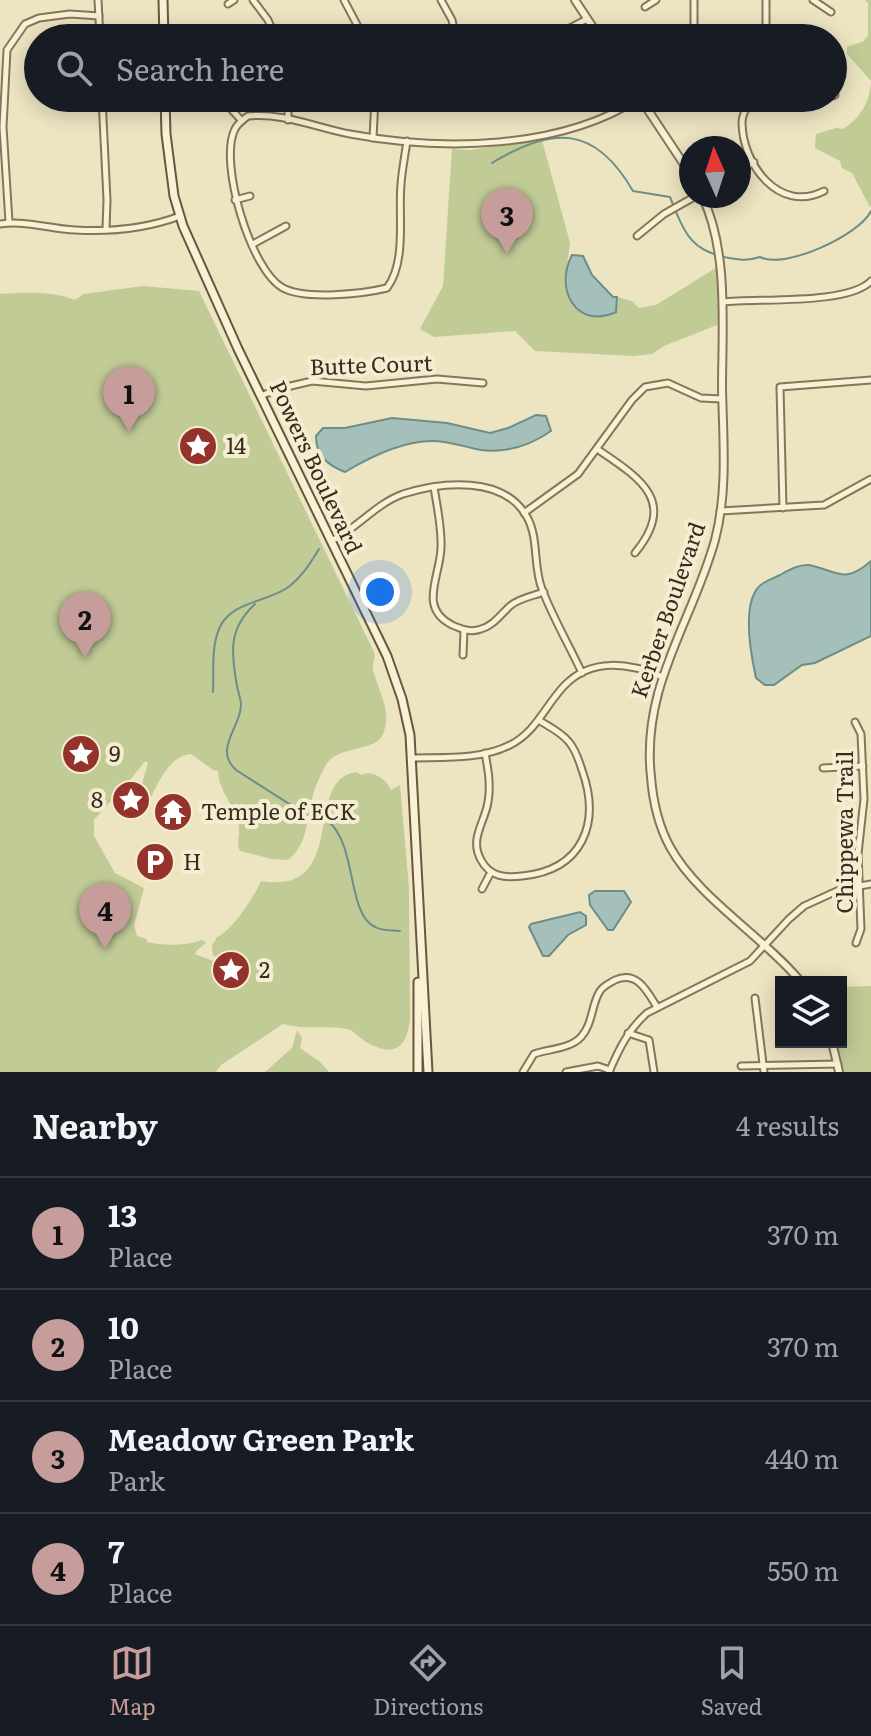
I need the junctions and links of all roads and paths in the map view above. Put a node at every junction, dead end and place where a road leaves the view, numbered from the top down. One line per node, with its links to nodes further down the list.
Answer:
1 (98, 0): 13 (street)
2 (163, 0): 17 (main road)
3 (253, 0): 18 (street)
4 (344, 0): 19 (street)
5 (442, 0): 20 (street)
6 (575, 0): 14 (street)
7 (656, 0): 11 (street)
8 (694, 0): 23 (street)
9 (766, 0): 24 (street)
10 (813, 0): 12 (street)
11 (645, 7)
12 (831, 12)
13 (99, 16): 15 (street); 16 (street)
14 (587, 19): 21 (street); 22 (street)
15 (28, 24)
16 (99, 24)
17 (164, 24)
18 (270, 24)
19 (357, 24)
20 (453, 24)
21 (578, 24)
22 (590, 24)
23 (694, 24)
24 (766, 24)
25 (24, 28): 47 (street)
26 (103, 112): 50 (street)
27 (166, 112): 46 (main road, Powers Boulevard)
28 (234, 112): 35 (street)
29 (288, 112): 34 (street)
30 (374, 112): 36 (street)
31 (618, 112): 37 (street)
32 (649, 112): 38 (street)
33 (744, 112): 39 (street)
34 (288, 120): 35 (street); 36 (street)
35 (242, 121): 43 (street)
36 (373, 138): 37 (street)
37 (407, 141): 52 (street)
38 (679, 157)
39 (754, 162): 40 (street); 41 (street)
40 (751, 164)
41 (824, 191)
42 (250, 196): 43 (street)
43 (235, 200): 52 (street)
44 (679, 206): 51 (street)
45 (706, 208): 54 (street, Kerber Boulevard)
46 (180, 216): 50 (street); 57 (main road, Powers Boulevard)
47 (9, 222): 48 (street); 50 (street)
48 (0, 224)
49 (286, 226): 52 (street)
50 (106, 229)
51 (637, 236)
52 (253, 244)
53 (871, 281): 54 (street)
54 (723, 302): 58 (street, Kerber Boulevard)
55 (871, 380): 62 (street)
56 (483, 383): 57 (street, Butte Court)
57 (263, 395): 65 (main road, Powers Boulevard)
58 (722, 399): 59 (street); 63 (street, Kerber Boulevard)
59 (597, 449): 64 (street); 66 (street)
60 (871, 479): 62 (street)
61 (434, 487): 64 (street); 65 (street); 68 (street)
62 (783, 508): 63 (street)
63 (720, 511): 71 (street, Kerber Boulevard)
64 (524, 513): 67 (street)
65 (331, 541): 75 (main road, Powers Boulevard)
66 (635, 553)
67 (544, 592): 68 (street); 70 (street)
68 (464, 630): 69 (street)
69 (463, 655)
70 (582, 673): 71 (street); 72 (street)
71 (663, 677): 83 (street, Kerber Boulevard)
72 (540, 721): 74 (street); 78 (street)
73 (855, 722): 76 (street, Chippewa Trail)
74 (485, 753): 75 (street); 78 (street)
75 (411, 758): 84 (main road, Powers Boulevard)
76 (863, 766): 77 (street); 80 (street, Chippewa Trail)
77 (823, 768)
78 (491, 872): 81 (street)
79 (871, 884): 80 (street)
80 (860, 886): 82 (street, Chippewa Trail); 83 (street)
81 (482, 889)
82 (856, 943)
83 (766, 944): 85 (street, Kerber Boulevard); 87 (street)
84 (420, 952): 94 (main road, Powers Boulevard); 95 (main road, Powers Boulevard)
85 (795, 976)
86 (755, 998): 92 (street)
87 (657, 1007): 88 (street); 96 (street)
88 (628, 1033): 93 (street); 98 (street)
89 (833, 1048): 91 (street)
90 (741, 1066): 92 (street)
91 (838, 1068): 92 (street)
92 (763, 1069)
93 (610, 1071): 97 (street)
94 (418, 1072)
95 (428, 1072)
96 (523, 1072)
97 (566, 1072)
98 (654, 1072)

